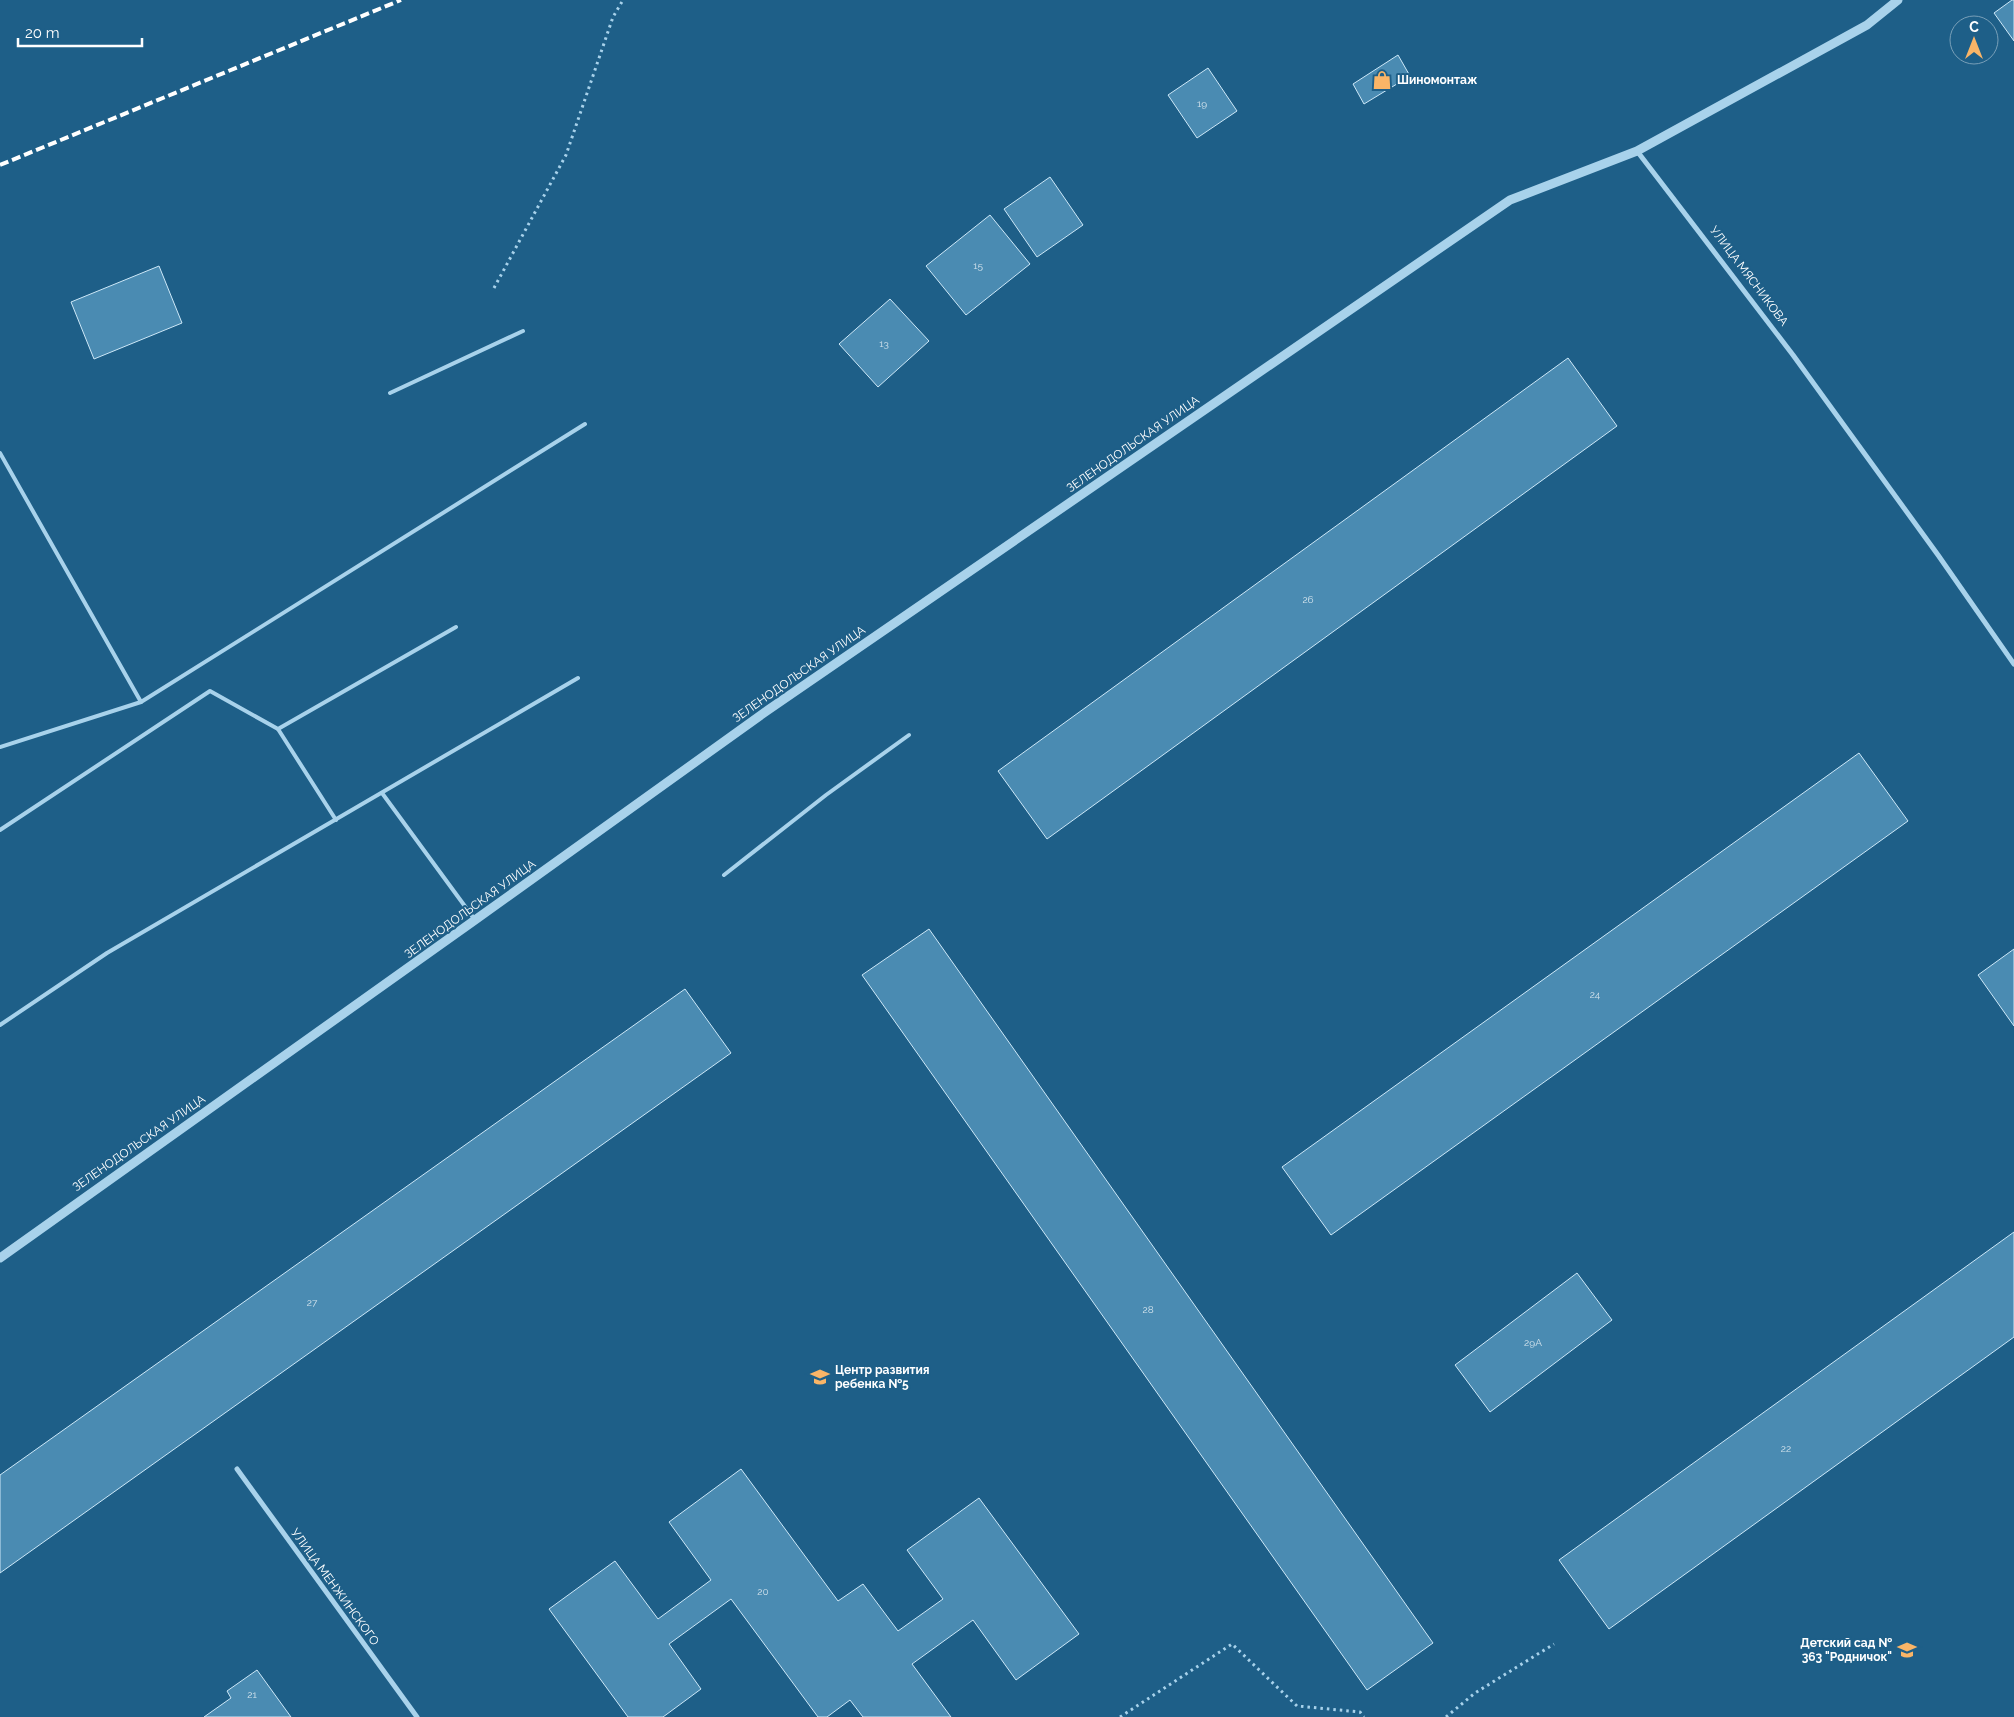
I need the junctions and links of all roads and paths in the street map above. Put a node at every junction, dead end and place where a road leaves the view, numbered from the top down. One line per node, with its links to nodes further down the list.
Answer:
1 (623, 0): 4 (path)
2 (1898, 0): 3 (street)
3 (1637, 151): 10 (street, УЛИЦА МЯСНИКОВА); 20 (street, ЗЕЛЕНОДОЛЬСКАЯ УЛИЦА)
4 (494, 288)
5 (523, 331): 6 (lane)
6 (390, 393)
7 (585, 424): 12 (lane)
8 (0, 453): 12 (lane)
9 (456, 627): 13 (lane)
10 (2014, 664)
11 (578, 678): 16 (lane)
12 (141, 702): 15 (lane)
13 (278, 729): 17 (lane); 18 (lane)
14 (909, 735): 19 (lane)
15 (0, 747)
16 (382, 793): 17 (lane); 20 (lane)
17 (336, 820): 21 (lane)
18 (0, 830)
19 (724, 875)
20 (476, 920): 22 (street, ЗЕЛЕНОДОЛЬСКАЯ УЛИЦА)
21 (0, 1025)
22 (0, 1258)
23 (237, 1469): 25 (street, УЛИЦА МЕНЖИНСКОГО)
24 (1554, 1644): 28 (path)
25 (417, 1717)
26 (1120, 1717): 27 (path)
27 (1364, 1717)
28 (1446, 1717)

